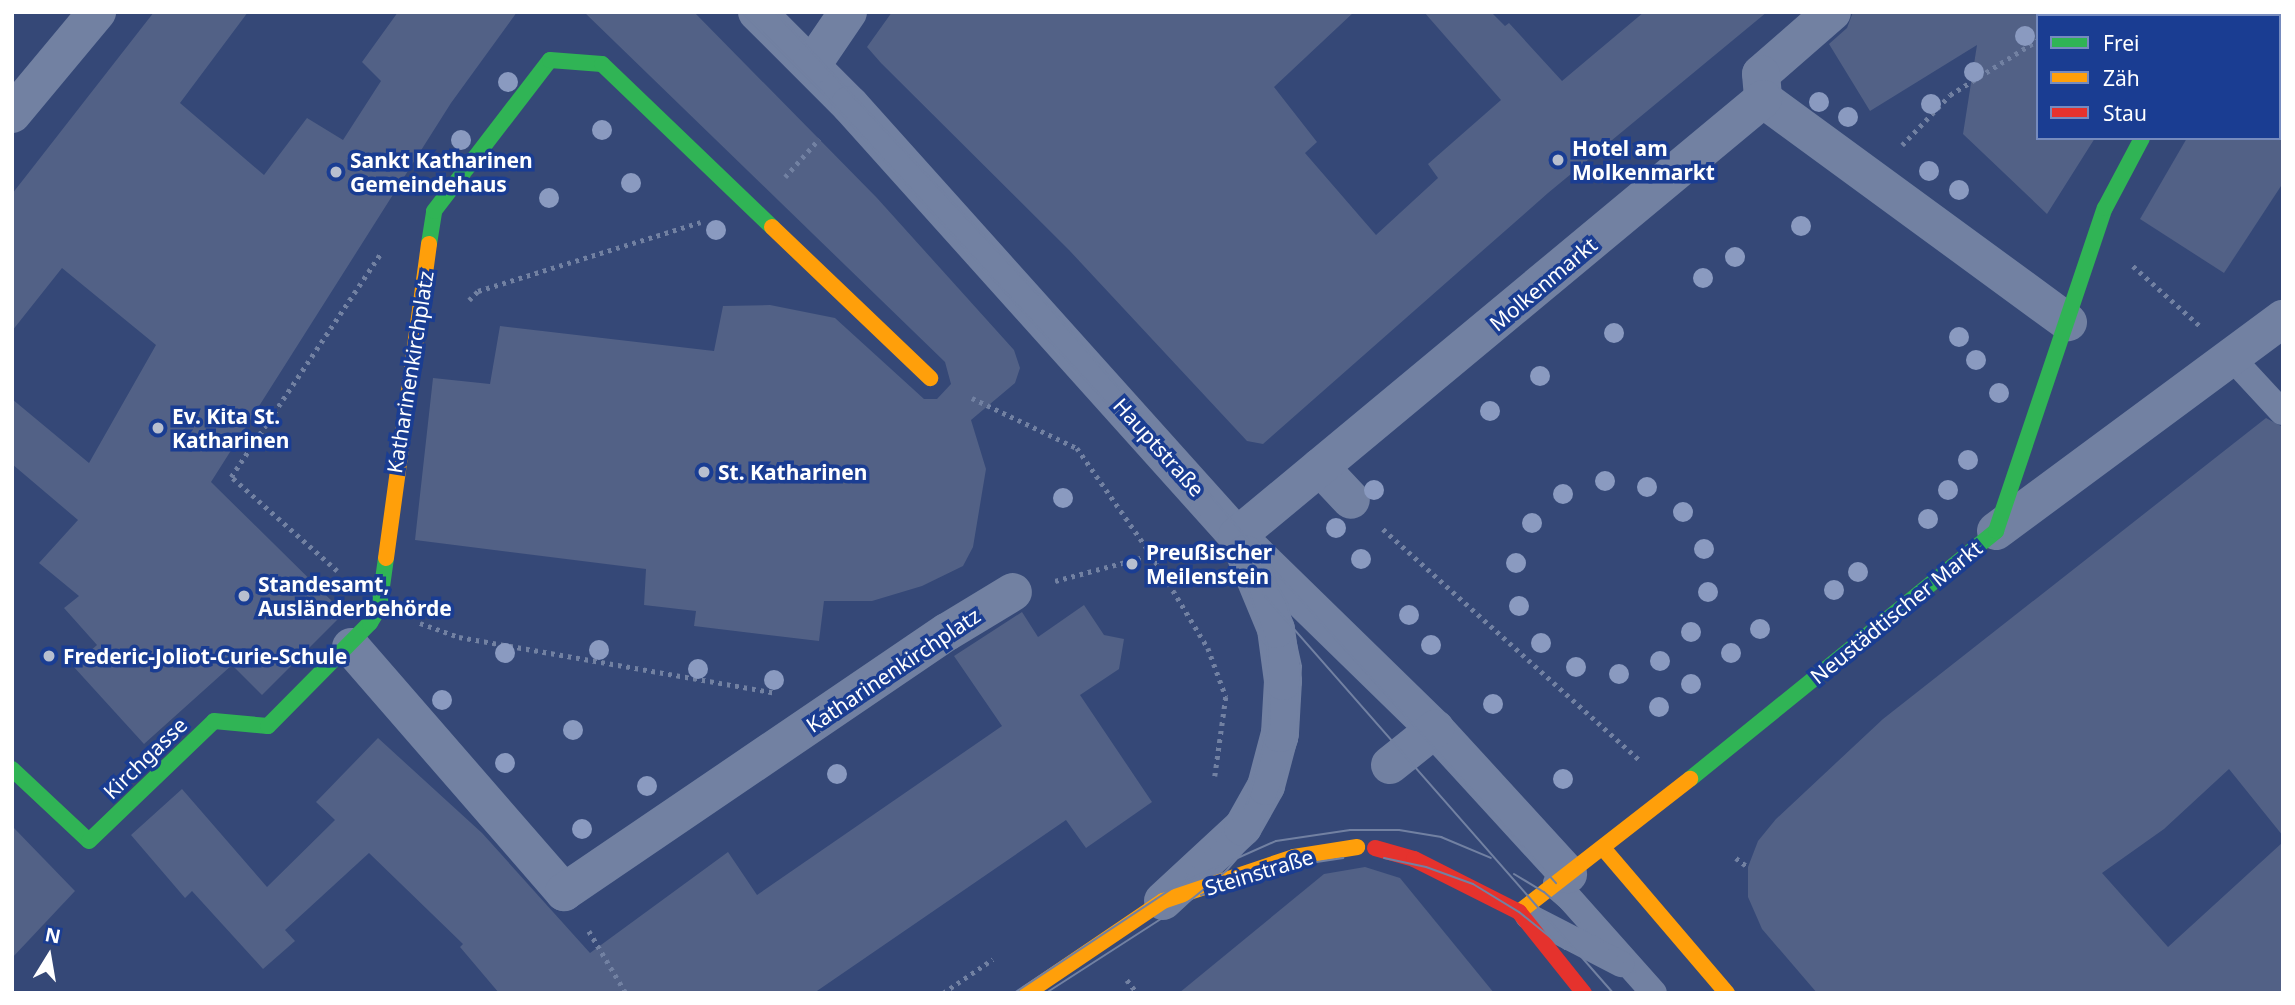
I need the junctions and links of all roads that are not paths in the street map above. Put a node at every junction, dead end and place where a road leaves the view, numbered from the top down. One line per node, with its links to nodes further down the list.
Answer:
1 (97, 12): 7 (street)
2 (757, 12): 5 (street, Hauptstraße)
3 (848, 12): 5 (street)
4 (1832, 12): 6 (street)
5 (812, 65): 17 (street, Hauptstraße)
6 (1763, 99): 10 (street); 14 (street, Molkenmarkt)
7 (12, 114)
8 (2141, 140): 10 (street)
9 (2281, 318): 11 (street, Neustädtischer Markt)
10 (2068, 323): 16 (street)
11 (2231, 357): 13 (lane); 16 (street, Neustädtischer Markt)
12 (930, 378): 19 (street, Katharinenkirchplatz)
13 (2282, 412)
14 (1320, 467): 15 (street); 17 (street, Molkenmarkt)
15 (1351, 500)
16 (1996, 531): 25 (street, Neustädtischer Markt)
17 (1237, 536): 20 (street, Hauptstraße); 27 (street, Steinstraße)
18 (1013, 592): 19 (street, Katharinenkirchplatz)
19 (351, 647): 22 (street, Kirchgasse)
20 (1435, 729): 21 (street); 26 (street, Hauptstraße)
21 (1391, 765)
22 (12, 769)
23 (1357, 847): 27 (street, Steinstraße)
24 (1375, 848): 28 (street)
25 (1603, 848): 26 (street, Neustädtischer Markt); 33 (street)
26 (1562, 878): 28 (street, Neustädtischer Markt); 29 (lane)
27 (1163, 901): 30 (street, Steinstraße)
28 (1519, 912): 29 (lane); 31 (street)
29 (1635, 971): 32 (lane)
30 (1027, 993)
31 (1584, 993)
32 (1654, 993)
33 (1727, 993)

